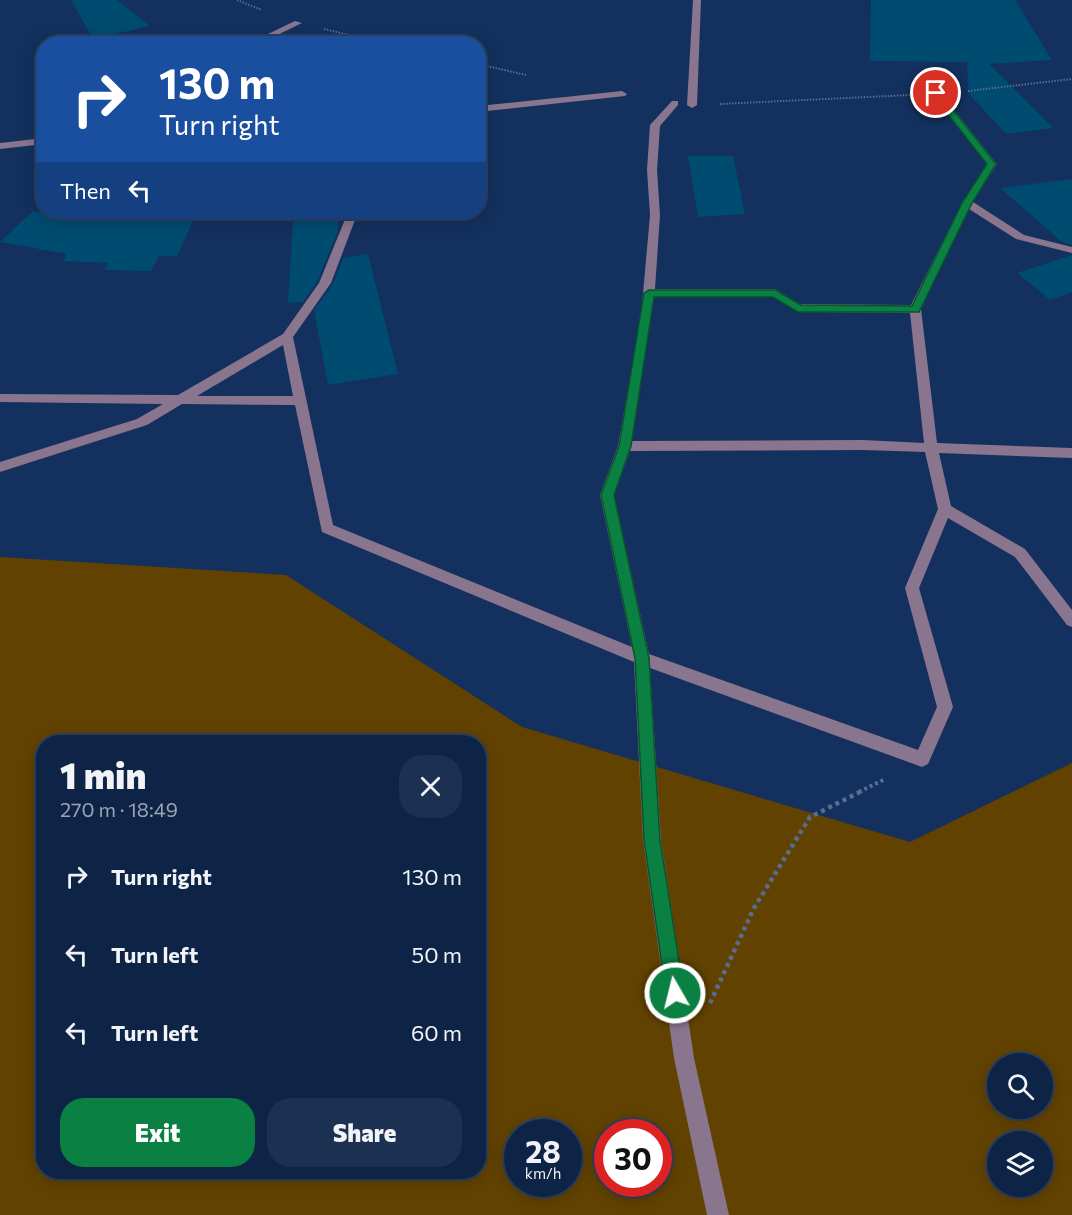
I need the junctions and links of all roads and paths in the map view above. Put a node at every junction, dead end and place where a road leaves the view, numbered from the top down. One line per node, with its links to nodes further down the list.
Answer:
1 (697, 0): 10 (street)
2 (298, 23): 3 (street)
3 (269, 36)
4 (486, 66): 5 (path)
5 (535, 77)
6 (1072, 79): 7 (path)
7 (936, 93): 10 (path); 14 (street)
8 (622, 94): 11 (street)
9 (675, 103): 17 (street)
10 (692, 105)
11 (486, 108)
12 (36, 142): 13 (street)
13 (0, 146)
14 (967, 203): 16 (street); 18 (street)
15 (350, 219): 19 (street)
16 (1072, 250)
17 (649, 293): 18 (street); 23 (street)
18 (915, 309): 24 (street)
19 (287, 338): 21 (street); 22 (street)
20 (0, 398): 21 (street)
21 (183, 398): 22 (street); 26 (street)
22 (302, 401): 29 (street)
23 (625, 446): 24 (street); 29 (street)
24 (931, 447): 25 (street); 27 (street)
25 (1072, 453)
26 (0, 467)
27 (945, 509): 28 (street); 30 (street)
28 (1072, 621)
29 (642, 658): 30 (street); 32 (street)
30 (922, 759): 31 (path)
31 (709, 1004)
32 (718, 1215)

